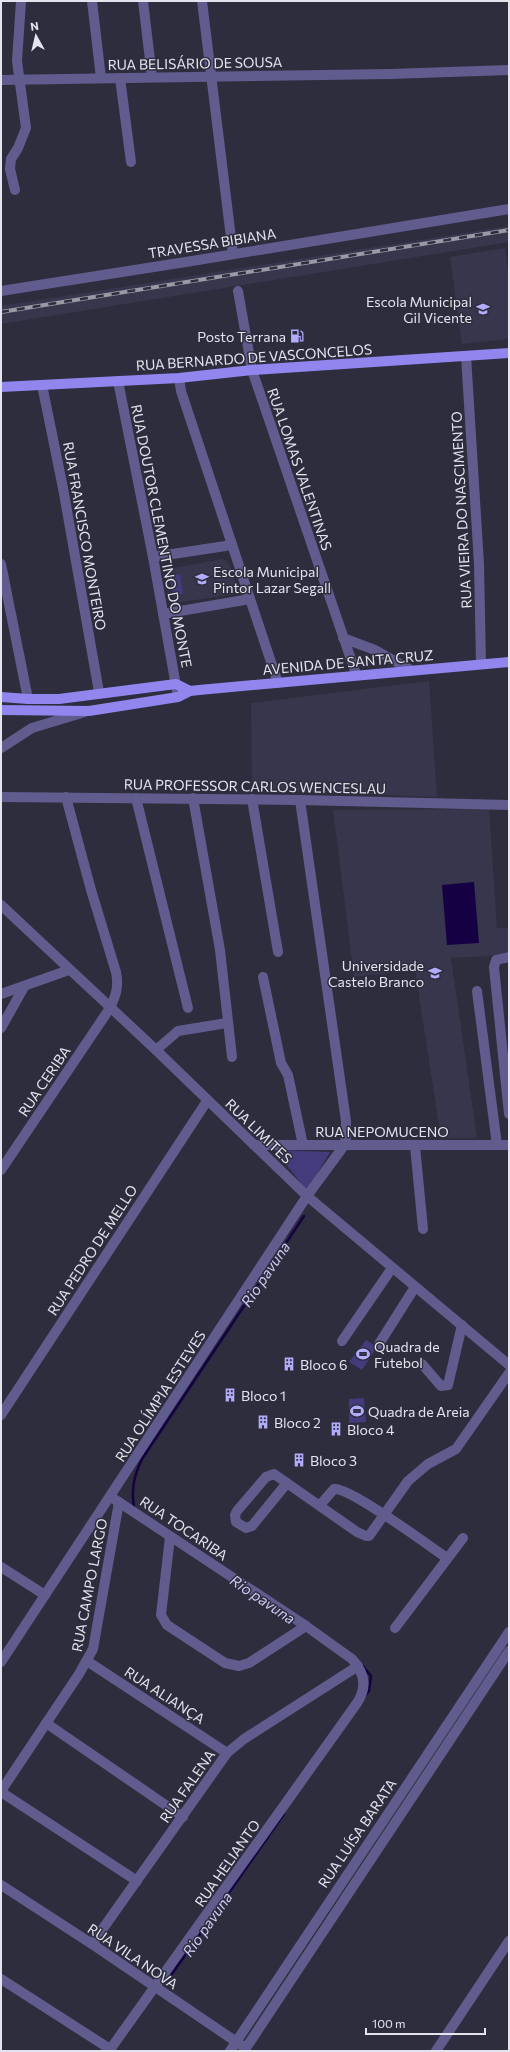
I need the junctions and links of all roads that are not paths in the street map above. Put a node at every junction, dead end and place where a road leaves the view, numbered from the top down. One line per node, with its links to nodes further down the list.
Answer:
1 (21, 1): 11 (street)
2 (92, 1): 8 (street)
3 (143, 1): 7 (street)
4 (202, 1): 6 (street)
5 (509, 70): 6 (street, RUA BELISÁRIO DE SOUSA)
6 (212, 76): 7 (street, RUA BELISÁRIO DE SOUSA); 15 (street)
7 (152, 77): 9 (street, RUA BELISÁRIO DE SOUSA)
8 (101, 78): 9 (street, RUA BELISÁRIO DE SOUSA); 11 (street, RUA BELISÁRIO DE SOUSA)
9 (120, 78): 12 (street)
10 (1, 80): 11 (street, RUA BELISÁRIO DE SOUSA)
11 (20, 80): 13 (street)
12 (131, 162)
13 (15, 190)
14 (509, 208): 15 (street, TRAVESSA BIBIANA)
15 (233, 254): 16 (street, TRAVESSA BIBIANA)
16 (1, 291)
17 (238, 291): 20 (street, RUA LOMAS VALENTINAS)
18 (509, 353): 19 (main road, RUA BERNARDO DE VASCONCELOS)
19 (463, 356): 20 (main road, RUA BERNARDO DE VASCONCELOS); 32 (street, RUA VIEIRA DO NASCIMENTO)
20 (252, 370): 21 (main road, RUA BERNARDO DE VASCONCELOS); 30 (street, RUA LOMAS VALENTINAS)
21 (179, 378): 22 (main road, RUA BERNARDO DE VASCONCELOS); 25 (street)
22 (118, 381): 23 (main road, RUA BERNARDO DE VASCONCELOS); 26 (street, RUA DOUTOR CLEMENTINO DO MONTE)
23 (42, 385): 24 (main road, RUA BERNARDO DE VASCONCELOS); 38 (street, RUA FRANCISCO MONTEIRO)
24 (1, 387)
25 (232, 545): 26 (street); 28 (street)
26 (153, 557): 29 (street, RUA DOUTOR CLEMENTINO DO MONTE)
27 (1, 564): 41 (street)
28 (250, 600): 29 (street); 35 (street)
29 (164, 614): 36 (street, RUA DOUTOR CLEMENTINO DO MONTE)
30 (344, 638): 33 (street); 34 (street, RUA LOMAS VALENTINAS)
31 (509, 662): 32 (main road, AVENIDA DE SANTA CRUZ)
32 (481, 664): 33 (main road, AVENIDA DE SANTA CRUZ)
33 (410, 670): 34 (main road, AVENIDA DE SANTA CRUZ)
34 (356, 674): 35 (main road, AVENIDA DE SANTA CRUZ)
35 (278, 683): 37 (main road, AVENIDA DE SANTA CRUZ)
36 (176, 684): 37 (main road); 38 (main road); 40 (street, RUA DOUTOR CLEMENTINO DO MONTE)
37 (190, 691): 40 (main road, AVENIDA DE SANTA CRUZ)
38 (99, 692): 41 (main road)
39 (1, 697): 41 (main road)
40 (178, 697): 43 (main road, AVENIDA DE SANTA CRUZ)
41 (28, 699)
42 (1, 710): 43 (main road, AVENIDA DE SANTA CRUZ)
43 (88, 711): 44 (street)
44 (1, 748)
45 (1, 797): 46 (street, RUA PROFESSOR CARLOS WENCESLAU)
46 (66, 797): 47 (street, RUA PROFESSOR CARLOS WENCESLAU); 60 (street, RUA CERIBA)
47 (136, 798): 48 (street, RUA PROFESSOR CARLOS WENCESLAU); 61 (street)
48 (193, 798): 49 (street, RUA PROFESSOR CARLOS WENCESLAU); 62 (street)
49 (252, 799): 50 (street, RUA PROFESSOR CARLOS WENCESLAU); 53 (street)
50 (300, 800): 51 (street, RUA PROFESSOR CARLOS WENCESLAU); 73 (street)
51 (509, 805)
52 (1, 905): 55 (street, RUA LIMITES)
53 (278, 952)
54 (509, 957): 67 (street)
55 (69, 970): 57 (street); 60 (street, RUA LIMITES)
56 (263, 977): 68 (street)
57 (24, 987): 59 (street); 63 (street)
58 (477, 991): 69 (street)
59 (1, 994)
60 (110, 1008): 64 (street, RUA LIMITES); 74 (street, RUA CERIBA)
61 (188, 1008)
62 (227, 1023): 64 (street); 65 (street)
63 (1, 1028)
64 (156, 1050): 66 (street, RUA LIMITES)
65 (232, 1057)
66 (207, 1101): 71 (street, RUA LIMITES); 85 (street, RUA PEDRO DE MELLO)
67 (509, 1114)
68 (303, 1145): 71 (street, RUA NEPOMUCENO); 73 (street, RUA NEPOMUCENO)
69 (494, 1145): 70 (street, RUA NEPOMUCENO); 72 (street, RUA NEPOMUCENO)
70 (509, 1145)
71 (254, 1146): 75 (street, RUA LIMITES)
72 (415, 1146): 73 (street, RUA NEPOMUCENO); 76 (street)
73 (343, 1147): 75 (street, RUA OLÍMPIA ESTEVES)
74 (1, 1170)
75 (307, 1196): 77 (street, RUA LIMITES); 87 (street, RUA OLÍMPIA ESTEVES)
76 (423, 1229)
77 (392, 1268): 78 (street, RUA LIMITES); 80 (street)
78 (415, 1287): 79 (street, RUA LIMITES); 81 (street)
79 (462, 1326): 82 (street); 83 (street, RUA LIMITES)
80 (342, 1341)
81 (379, 1344)
82 (422, 1364)
83 (509, 1365)
84 (509, 1373): 89 (street)
85 (1, 1416)
86 (287, 1483): 86 (street); 88 (street)
87 (115, 1500): 90 (street, RUA TOCARIBA); 94 (street, RUA OLÍMPIA ESTEVES); 99 (street, RUA CAMPO LARGO)
88 (320, 1505): 89 (street); 89 (street)
89 (384, 1515): 92 (street)
90 (170, 1537): 95 (street, RUA TOCARIBA); 95 (street)
91 (463, 1538): 92 (street)
92 (447, 1558): 96 (street)
93 (1, 1567): 94 (street)
94 (45, 1595): 100 (street, RUA OLÍMPIA ESTEVES)
95 (306, 1626): 101 (street, RUA TOCARIBA)
96 (395, 1628)
97 (509, 1632): 112 (street, RUA LUÍSA BARATA)
98 (509, 1651): 112 (street, RUA LUÍSA BARATA)
99 (87, 1661): 102 (street, RUA CAMPO LARGO); 103 (street, RUA ALIANÇA)
100 (1, 1662)
101 (358, 1666): 103 (street, RUA FALENA); 111 (street, RUA HELIANTO)
102 (46, 1723): 104 (street, RUA CAMPO LARGO); 105 (street)
103 (227, 1753): 105 (street, RUA FALENA)
104 (1, 1792): 106 (street)
105 (183, 1817): 106 (street, RUA FALENA)
106 (137, 1881): 109 (street, RUA FALENA)
107 (1, 1885): 109 (street, RUA VILA NOVA)
108 (509, 1941): 115 (street)
109 (92, 1944): 111 (street, RUA VILA NOVA)
110 (1, 1979): 113 (street)
111 (156, 1988): 112 (street, RUA VILA NOVA); 113 (street, RUA HELIANTO)
112 (242, 2047): 114 (street, RUA LUÍSA BARATA)
113 (110, 2050)
114 (230, 2051)
115 (436, 2051)

